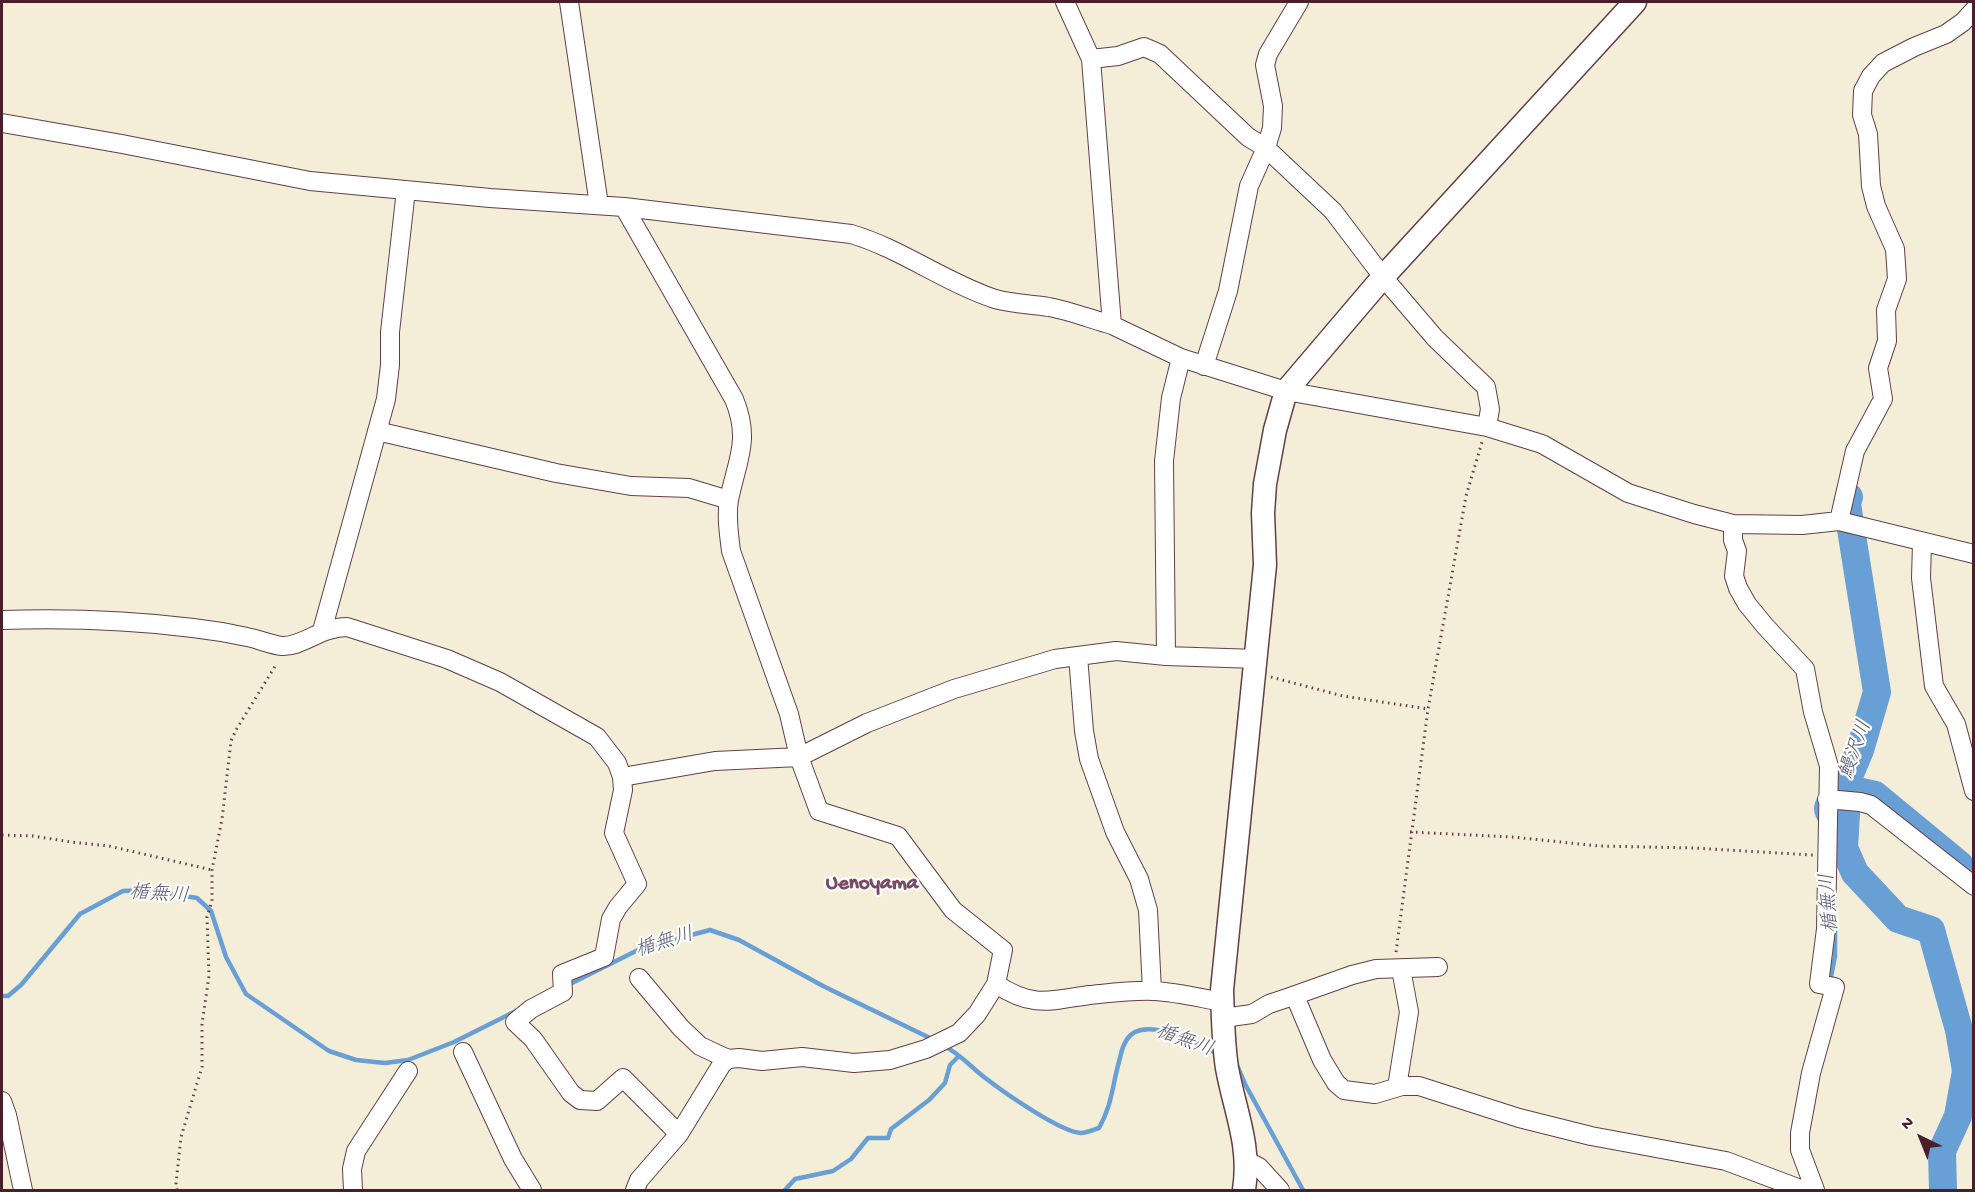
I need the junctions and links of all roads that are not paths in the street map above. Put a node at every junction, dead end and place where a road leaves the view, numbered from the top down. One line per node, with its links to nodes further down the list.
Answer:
1 (569, 2): 10 (street)
2 (1065, 2): 6 (street)
3 (1299, 2): 8 (street)
4 (1635, 2): 12 (street)
5 (1974, 10): 20 (street)
6 (1091, 59): 8 (street); 13 (street)
7 (2, 123): 9 (street)
8 (1266, 147): 12 (street); 15 (street)
9 (406, 190): 10 (street); 18 (street)
10 (599, 205): 11 (street)
11 (624, 207): 13 (street); 19 (street)
12 (1383, 277): 16 (street); 17 (street)
13 (1112, 325): 14 (street)
14 (1181, 358): 15 (street); 27 (street)
15 (1204, 366): 16 (street)
16 (1286, 391): 17 (street); 28 (street)
17 (1487, 427): 21 (street)
18 (377, 431): 19 (street); 25 (street)
19 (729, 500): 29 (street)
20 (1839, 521): 21 (street); 22 (street)
21 (1733, 524): 32 (street)
22 (1922, 543): 23 (street); 31 (street)
23 (1974, 554)
24 (2, 620): 25 (street)
25 (322, 631): 30 (street)
26 (1078, 656): 27 (street); 29 (street); 38 (street)
27 (1166, 656): 28 (street)
28 (1256, 666): 40 (street)
29 (800, 757): 30 (street); 37 (street)
30 (622, 777): 46 (street)
31 (1974, 791)
32 (1828, 792): 33 (street); 55 (street)
33 (1974, 886)
34 (1438, 967): 35 (street)
35 (1397, 969): 39 (street); 44 (street)
36 (639, 978): 42 (street)
37 (996, 984): 38 (street); 42 (street)
38 (1152, 991): 40 (street)
39 (1290, 997): 40 (street); 44 (street)
40 (1223, 1010): 47 (street)
41 (464, 1052): 50 (street)
42 (728, 1059): 46 (street)
43 (408, 1071): 49 (street)
44 (1397, 1087): 54 (street)
45 (2, 1101): 48 (street)
46 (679, 1134): 51 (street)
47 (1247, 1161): 52 (street); 53 (street)
48 (23, 1191)
49 (353, 1191)
50 (532, 1191)
51 (635, 1191)
52 (1244, 1191)
53 (1280, 1191)
54 (1803, 1191)
55 (1815, 1191)

